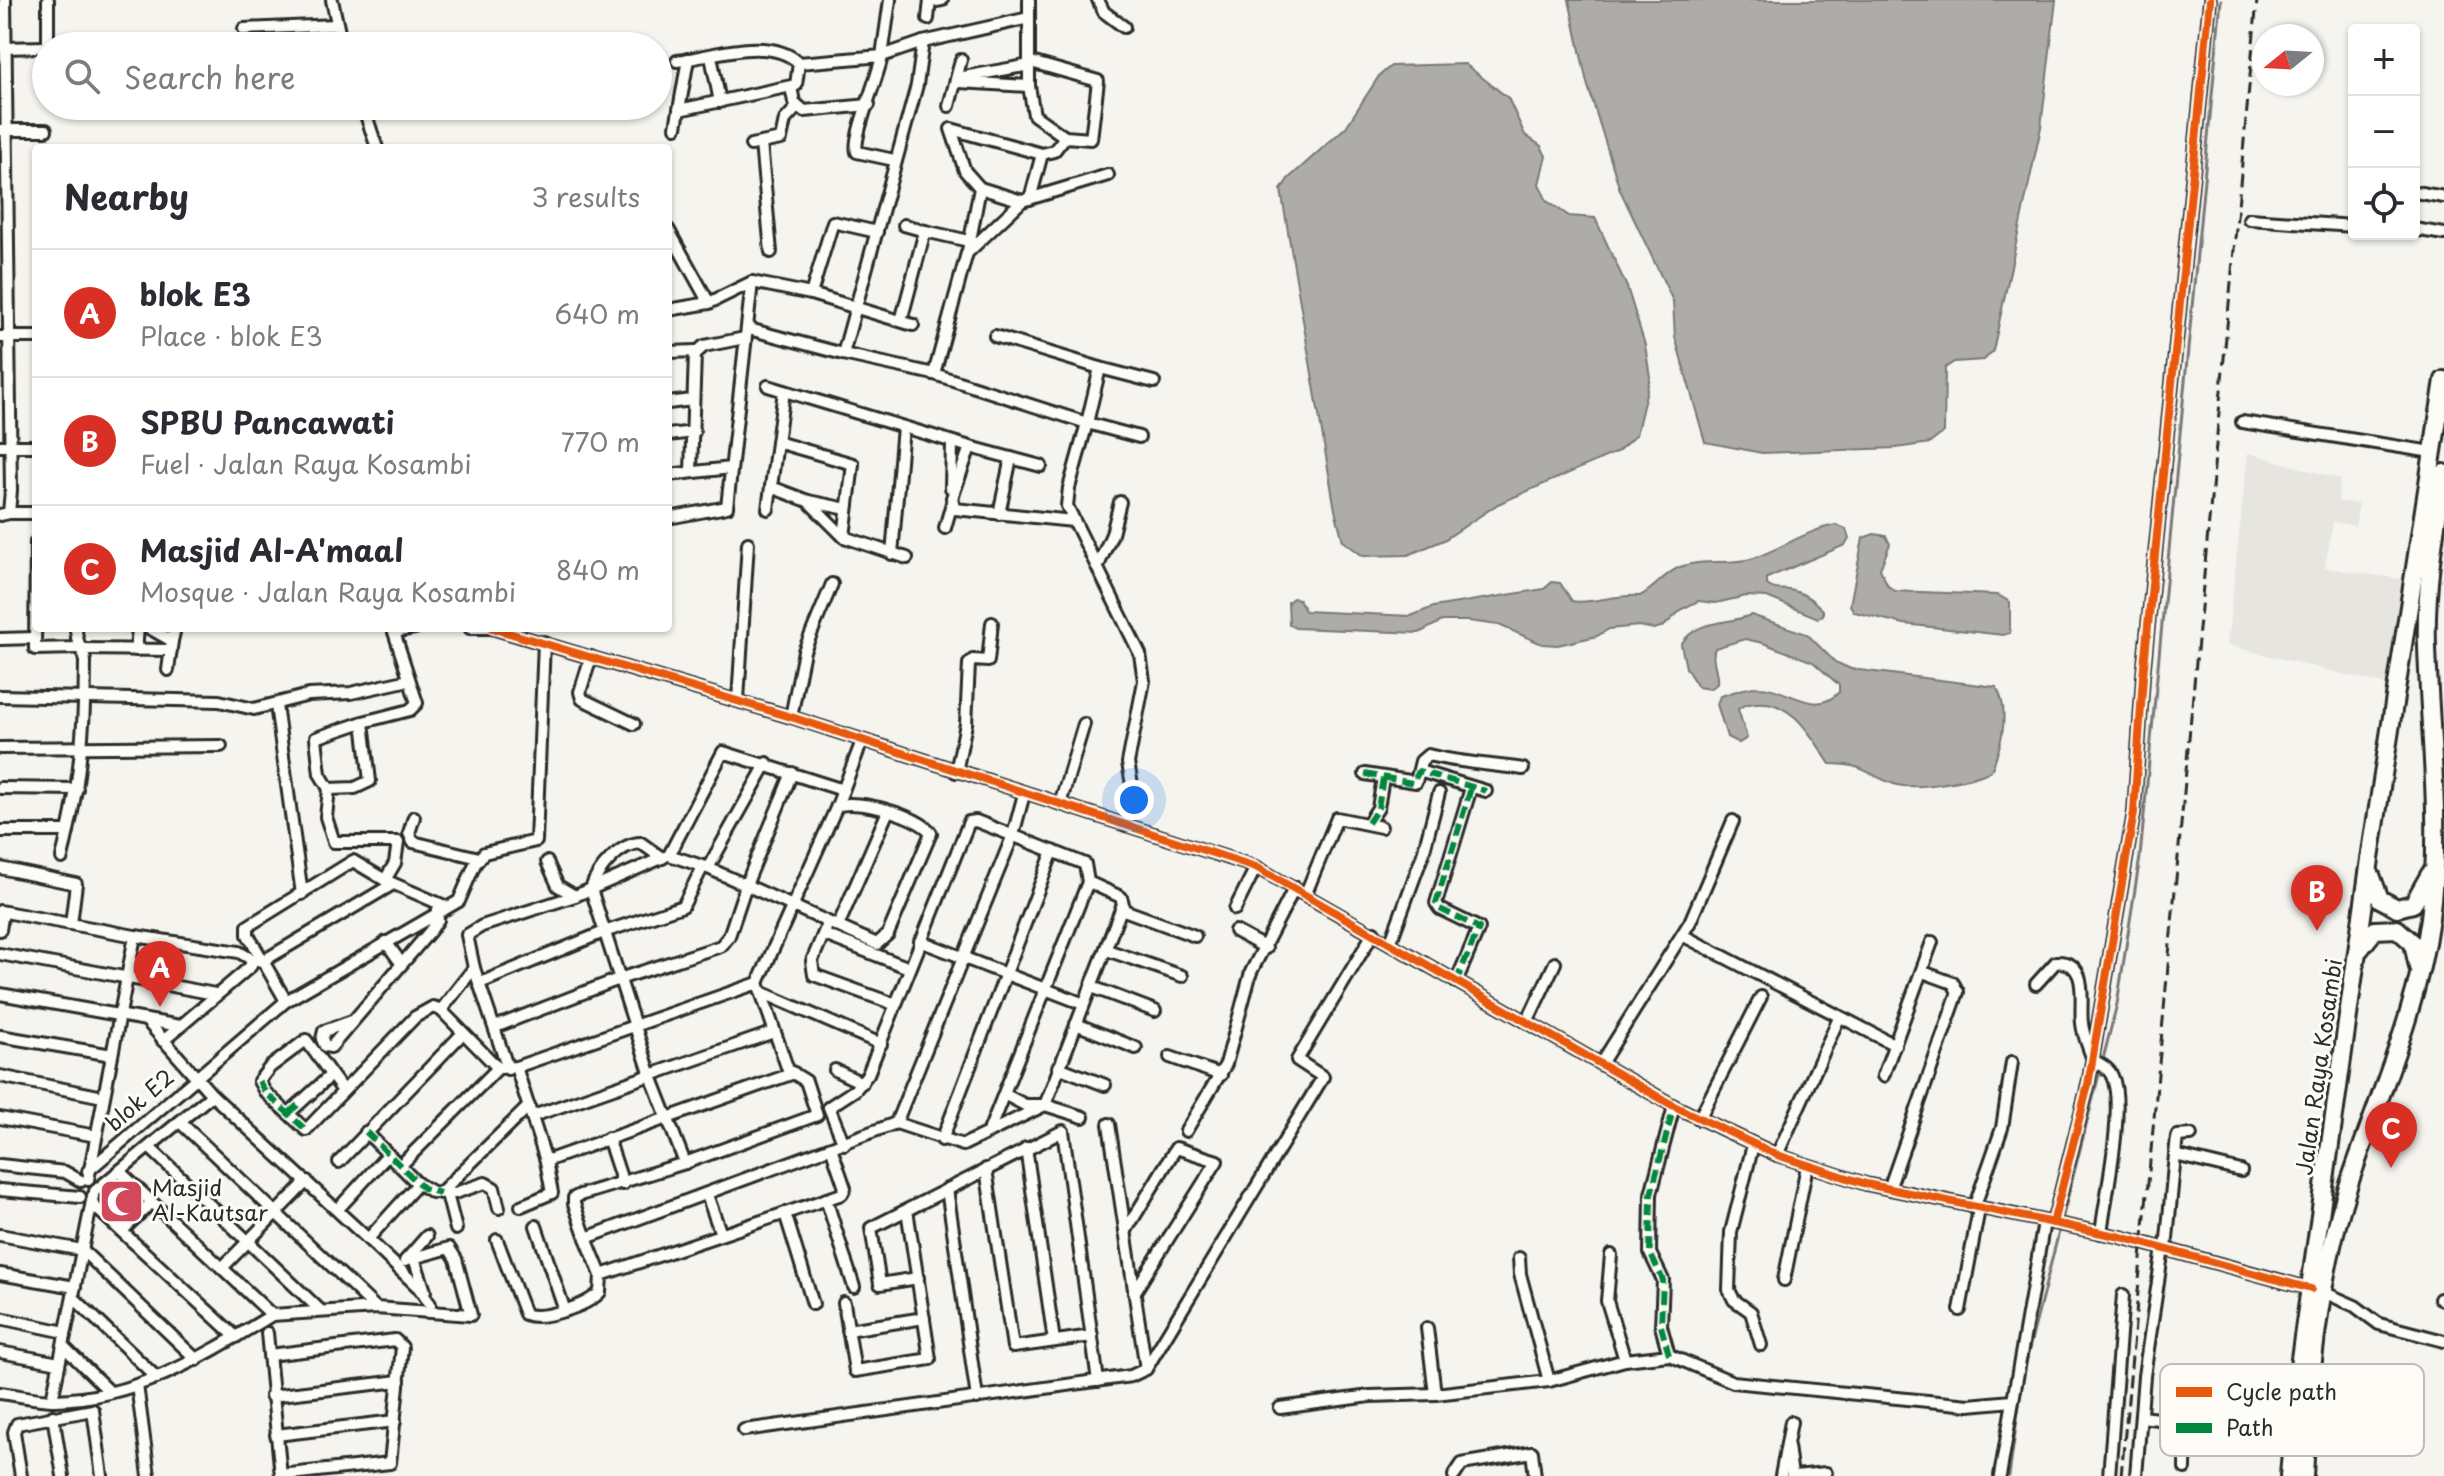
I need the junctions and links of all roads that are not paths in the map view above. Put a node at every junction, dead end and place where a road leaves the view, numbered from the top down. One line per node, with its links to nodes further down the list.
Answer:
1 (5, 0): 19 (street)
2 (48, 0): 15 (street)
3 (332, 0): 12 (street)
4 (890, 0): 21 (street)
5 (942, 0): 9 (street)
6 (1029, 0): 10 (street)
7 (1098, 0): 13 (street)
8 (2210, 0): 240 (street)
9 (930, 1): 11 (street)
10 (1029, 18): 17 (street); 24 (street)
11 (928, 19)
12 (336, 25): 14 (street); 16 (street)
13 (1124, 27)
14 (244, 29)
15 (47, 32)
16 (338, 32)
17 (923, 42): 21 (street); 40 (street)
18 (32, 47): 19 (street)
19 (3, 48): 35 (street)
20 (711, 56): 23 (street); 28 (street); 32 (street)
21 (882, 56): 23 (street); 29 (street)
22 (961, 60): 25 (street)
23 (799, 63): 27 (street)
24 (1030, 64): 25 (street); 26 (street); 37 (street)
25 (957, 80): 26 (street); 30 (street)
26 (1029, 86): 37 (street)
27 (791, 87): 28 (street); 31 (street)
28 (720, 102): 32 (street)
29 (869, 105): 31 (street); 40 (street)
30 (949, 106)
31 (797, 107): 56 (street)
32 (679, 110): 34 (street)
33 (368, 120): 38 (street)
34 (676, 127)
35 (4, 130): 36 (street); 47 (street)
36 (46, 130)
37 (1064, 139): 39 (street)
38 (376, 144)
39 (1042, 154): 42 (street); 45 (street)
40 (894, 162): 52 (street)
41 (1108, 175): 45 (street)
42 (980, 188): 45 (street); 55 (street)
43 (2420, 193): 44 (street)
44 (2444, 197)
45 (1026, 200): 55 (street)
46 (2249, 219): 49 (street)
47 (4, 220): 66 (street)
48 (904, 225): 51 (street)
49 (2348, 226)
50 (2420, 230): 53 (street)
51 (925, 231): 55 (street); 62 (street)
52 (877, 232): 58 (street); 61 (street)
53 (2444, 234)
54 (672, 236): 59 (street)
55 (968, 247): 72 (street)
56 (771, 252)
57 (752, 282): 58 (street); 59 (street); 64 (street)
58 (811, 294): 61 (street)
59 (709, 303): 60 (street)
60 (672, 309)
61 (856, 309): 62 (street); 70 (street)
62 (901, 321): 63 (street)
63 (913, 325)
64 (747, 334): 68 (street); 70 (street); 93 (street)
65 (995, 336): 71 (street)
66 (5, 337): 67 (street); 87 (street)
67 (32, 337)
68 (697, 351): 69 (street); 77 (street)
69 (672, 352)
70 (843, 354): 72 (street)
71 (1100, 368): 74 (street); 80 (street)
72 (934, 374): 80 (street)
73 (2444, 380): 90 (highway, Jalan Raya Kosambi)
74 (1154, 382)
75 (768, 386): 76 (street)
76 (784, 391): 81 (street); 85 (street)
77 (692, 400): 78 (street); 82 (street)
78 (672, 402)
79 (2242, 422): 90 (street)
80 (1087, 423): 84 (street); 107 (street)
81 (903, 427): 86 (street); 111 (street)
82 (694, 432): 83 (street); 94 (street)
83 (672, 435)
84 (1139, 437)
85 (777, 442): 97 (street); 102 (street)
86 (952, 442): 89 (street); 98 (street)
87 (5, 446): 88 (street); 104 (street)
88 (32, 446)
89 (970, 447): 91 (street); 98 (street)
90 (2432, 452): 177 (highway, Jalan Raya Kosambi)
91 (1011, 458): 92 (street); 105 (street)
92 (1041, 466)
93 (731, 468): 94 (street); 106 (street)
94 (691, 471): 96 (street)
95 (2444, 473): 174 (highway, Jalan Raya Kosambi)
96 (672, 474)
97 (771, 487): 99 (street); 101 (street)
98 (952, 500): 105 (street); 108 (street)
99 (808, 501): 102 (street); 109 (street)
100 (1120, 502): 113 (street)
101 (768, 509)
102 (847, 509): 109 (street)
103 (32, 513): 104 (street)
104 (5, 514)
105 (999, 514): 107 (street)
106 (672, 517)
107 (1073, 521): 113 (street)
108 (945, 528)
109 (844, 537): 111 (street)
110 (748, 543): 134 (street)
111 (892, 554): 112 (street)
112 (907, 558)
113 (1098, 566): 165 (street)
114 (832, 584): 136 (street)
115 (992, 623): 147 (street)
116 (35, 632): 123 (street)
117 (77, 632): 127 (street)
118 (138, 632): 128 (street)
119 (154, 632): 126 (street)
120 (174, 632): 126 (street)
121 (396, 632): 131 (street)
122 (507, 632): 125 (street)
123 (35, 638): 124 (street); 127 (street)
124 (0, 639)
125 (544, 642): 129 (street); 176 (street)
126 (171, 645): 128 (street); 130 (street)
127 (80, 649): 128 (street); 133 (street)
128 (136, 650)
129 (591, 657): 134 (street); 138 (street)
130 (168, 670)
131 (409, 680): 135 (street); 137 (street)
132 (0, 696): 133 (street)
133 (84, 699): 135 (street); 142 (street)
134 (738, 700): 136 (street)
135 (276, 705): 188 (street)
136 (791, 717): 140 (street)
137 (363, 722): 154 (street); 154 (street)
138 (634, 724)
139 (1084, 724): 159 (street)
140 (862, 741): 147 (street); 155 (street)
141 (221, 746): 142 (street)
142 (83, 747): 143 (street); 153 (street)
143 (0, 748)
144 (767, 763): 148 (street); 173 (street); 179 (street)
145 (1523, 769): 146 (street)
146 (1419, 771): 150 (street); 152 (street)
147 (956, 772): 158 (street)
148 (792, 773): 155 (street); 184 (street)
149 (1365, 774): 150 (street)
150 (1383, 778): 164 (street)
151 (0, 788): 153 (street)
152 (1471, 788): 156 (street); 226 (street)
153 (77, 789): 168 (street)
154 (329, 789): 171 (street)
155 (843, 790): 160 (street)
156 (1486, 791)
157 (1439, 793): 206 (street)
158 (1024, 794): 159 (street); 169 (street)
159 (1060, 804): 165 (street)
160 (837, 806): 161 (street); 190 (street)
161 (888, 811): 196 (street); 196 (street)
162 (414, 817): 170 (street)
163 (1733, 821): 202 (street)
164 (1368, 823): 166 (street); 187 (street)
165 (1126, 825): 180 (street)
166 (1381, 827)
167 (0, 831): 168 (street)
168 (68, 831): 175 (street)
169 (1013, 835): 172 (street); 205 (street); 213 (street)
170 (410, 840): 171 (street); 176 (street)
171 (399, 847): 182 (street)
172 (1053, 851): 183 (street); 221 (street)
173 (666, 856): 179 (street); 186 (street); 186 (street)
174 (2436, 857): 177 (highway); 224 (highway, Jalan Raya Kosambi)
175 (62, 858)
176 (479, 858): 191 (street)
177 (2370, 859): 212 (highway, Jalan Raya Kosambi)
178 (547, 862): 189 (street)
179 (705, 867): 184 (street); 199 (street)
180 (1256, 867): 185 (street); 193 (street)
181 (0, 868): 195 (street)
182 (389, 882): 188 (street); 191 (street); 215 (street)
183 (1088, 882): 192 (street); 231 (street)
184 (746, 885): 190 (street); 225 (street)
185 (1295, 887): 187 (street); 209 (street)
186 (591, 889): 189 (street); 199 (street)
187 (1306, 893): 200 (street)
188 (302, 894): 215 (street)
189 (575, 896): 218 (street)
190 (792, 905): 196 (street); 230 (street)
191 (442, 909): 207 (street); 216 (street)
192 (1121, 909): 204 (street); 210 (street)
193 (1235, 909)
194 (2, 911): 195 (street); 197 (street)
195 (71, 924): 203 (street)
196 (833, 924): 201 (street)
197 (0, 930)
198 (1235, 931): 209 (street)
199 (604, 932): 225 (street); 227 (street)
200 (1374, 932): 206 (street); 390 (street)
201 (825, 935): 219 (street); 237 (street)
202 (1682, 935): 243 (street); 260 (street)
203 (135, 936): 214 (street); 223 (street)
204 (1195, 936)
205 (920, 941): 213 (street); 219 (street)
206 (1391, 941): 226 (street)
207 (386, 942): 216 (street); 235 (street)
208 (1932, 942): 220 (street)
209 (1266, 948): 268 (street)
210 (1107, 950): 222 (street); 229 (street)
211 (0, 954): 223 (street)
212 (2357, 954): 224 (highway); 358 (highway, Jalan Raya Kosambi)
213 (963, 958): 221 (street); 288 (street)
214 (251, 959): 215 (street); 233 (street)
215 (263, 961): 235 (street)
216 (401, 963): 245 (street)
217 (1555, 963): 246 (street)
218 (474, 968): 227 (street); 239 (street)
219 (909, 968): 237 (street)
220 (1923, 972): 256 (street); 319 (street)
221 (1006, 974): 231 (street); 296 (street)
222 (1182, 976)
223 (127, 977): 233 (street); 242 (street)
224 (2420, 978): 358 (highway, Jalan Raya Kosambi)
225 (619, 979): 249 (street); 250 (street)
226 (1456, 982): 246 (street)
227 (480, 983): 249 (street)
228 (2036, 984): 236 (street)
229 (1092, 987): 238 (street); 241 (street)
230 (760, 988): 250 (street); 251 (street); 255 (street)
231 (1045, 988): 238 (street); 276 (street)
232 (0, 994): 242 (street)
233 (215, 994): 248 (street)
234 (1761, 997): 286 (street)
235 (286, 1001): 272 (street)
236 (2083, 1002): 240 (street); 262 (street)
237 (894, 1004): 255 (street)
238 (1084, 1004): 247 (street)
239 (441, 1010): 252 (street); 275 (street)
240 (2102, 1010): 262 (street)
241 (1155, 1011)
242 (118, 1016): 244 (street); 258 (street)
243 (1839, 1018): 256 (street); 302 (street)
244 (146, 1020): 248 (street); 254 (street, blok E2)
245 (352, 1021)
246 (1527, 1022): 260 (street)
247 (1076, 1024): 257 (street); 263 (street)
248 (180, 1026): 254 (street)
249 (495, 1027): 264 (street)
250 (635, 1028): 264 (street); 270 (street)
251 (774, 1032): 266 (street); 270 (street)
252 (463, 1033): 264 (street); 292 (street)
253 (0, 1036): 258 (street)
254 (163, 1041): 272 (street, blok E2)
255 (881, 1044): 273 (street)
256 (1895, 1045): 271 (street)
257 (1136, 1048)
258 (112, 1055): 278 (street)
259 (1170, 1057): 268 (street)
260 (1602, 1062): 280 (street)
261 (2012, 1062): 330 (street)
262 (2099, 1063): 334 (street); 339 (street)
263 (1058, 1067): 274 (street); 279 (street)
264 (507, 1068): 281 (street); 309 (street)
265 (835, 1070): 273 (street)
266 (794, 1073): 285 (street); 307 (street)
267 (331, 1075): 275 (street); 282 (street); 282 (street)
268 (1221, 1075): 291 (street)
269 (0, 1076): 278 (street)
270 (651, 1076): 281 (street); 285 (street)
271 (1883, 1076)
272 (197, 1077): 277 (street); 314 (street, blok E2)
273 (862, 1083): 297 (street)
274 (1105, 1085)
275 (343, 1091): 282 (street)
276 (1004, 1094): 279 (street); 290 (street)
277 (212, 1095): 287 (street); 315 (street)
278 (103, 1097): 294 (street)
279 (1045, 1105): 283 (street); 290 (street)
280 (1674, 1106): 286 (street); 384 (street)
281 (531, 1111): 305 (street); 321 (street)
282 (289, 1113)
283 (1083, 1117)
284 (0, 1118): 294 (street)
285 (670, 1118): 295 (street); 307 (street)
286 (1699, 1119): 298 (street)
287 (181, 1123): 299 (street); 332 (street)
288 (896, 1123): 296 (street); 297 (street)
289 (1109, 1124): 338 (street)
290 (989, 1131): 296 (street)
291 (1186, 1131)
292 (366, 1132): 306 (street); 309 (street)
293 (2191, 1135): 303 (street)
294 (96, 1136): 314 (street)
295 (608, 1138): 305 (street); 316 (street)
296 (942, 1140)
297 (844, 1144): 301 (street)
298 (1753, 1145): 302 (street); 380 (street)
299 (150, 1148): 313 (street); 346 (street)
300 (1026, 1148): 311 (street); 376 (street); 378 (street)
301 (832, 1150): 322 (street); 325 (street)
302 (1777, 1155): 310 (street)
303 (2175, 1155): 312 (street); 347 (street)
304 (384, 1159): 329 (street)
305 (546, 1161): 327 (street)
306 (339, 1162)
307 (685, 1163): 316 (street)
308 (0, 1165): 314 (street)
309 (400, 1166): 321 (street)
310 (1807, 1166): 319 (street); 356 (street)
311 (986, 1169): 318 (street); 378 (street)
312 (2241, 1171)
313 (120, 1172): 324 (street); 326 (street)
314 (86, 1177): 323 (street); 324 (street)
315 (307, 1181): 329 (street); 332 (street)
316 (623, 1184): 343 (street)
317 (415, 1187): 344 (street)
318 (947, 1189): 331 (street); 400 (street)
319 (1889, 1189): 330 (street)
320 (0, 1190): 323 (street)
321 (443, 1193): 328 (street); 336 (street)
322 (707, 1195): 340 (street); 343 (street)
323 (80, 1197): 324 (street)
324 (93, 1197): 337 (street); 348 (street)
325 (826, 1199): 333 (street); 357 (street)
326 (151, 1203): 337 (street); 352 (street)
327 (521, 1206)
328 (499, 1208)
329 (338, 1209): 344 (street)
330 (1976, 1209): 334 (street); 367 (street)
331 (907, 1210): 355 (street); 355 (street)
332 (277, 1211): 346 (street); 365 (street)
333 (785, 1213): 340 (street); 363 (street)
334 (2052, 1223): 339 (street); 402 (street)
335 (536, 1226): 366 (street)
336 (456, 1229)
337 (123, 1230): 377 (street)
338 (1125, 1232): 360 (street); 360 (street)
339 (2101, 1233): 347 (street)
340 (721, 1234): 354 (street)
341 (0, 1235): 348 (street)
342 (427, 1236): 351 (street)
343 (586, 1238): 354 (street)
344 (368, 1239): 351 (street)
345 (497, 1240): 366 (street)
346 (250, 1241): 352 (street); 368 (street)
347 (2165, 1249): 358 (street); 405 (street)
348 (82, 1250): 359 (street); 385 (street)
349 (1611, 1255): 386 (street)
350 (1519, 1258): 394 (street)
351 (406, 1262): 364 (street); 364 (street); 364 (street)
352 (222, 1268): 369 (street)
353 (0, 1274): 359 (street)
354 (601, 1275): 366 (street)
355 (918, 1278): 371 (street)
356 (1784, 1280)
357 (854, 1287)
358 (2317, 1290): 379 (street); 388 (highway, Jalan Raya Kosambi); 389 (highway, Jalan Raya Kosambi)
359 (74, 1293): 374 (street); 391 (street)
360 (1134, 1293): 390 (street)
361 (2123, 1295): 427 (street)
362 (844, 1303): 373 (street)
363 (813, 1304)
364 (431, 1307): 365 (street)
365 (376, 1308): 368 (street)
366 (564, 1308)
367 (1960, 1310)
368 (321, 1311): 369 (street)
369 (272, 1315): 377 (street)
370 (0, 1318): 374 (street)
371 (924, 1318): 373 (street); 373 (street)
372 (1427, 1328): 398 (street)
373 (848, 1330)
374 (65, 1332): 381 (street)
375 (267, 1333): 383 (street)
376 (1092, 1336): 378 (street); 393 (street)
377 (236, 1337): 385 (street)
378 (1054, 1341)
379 (2444, 1341)
380 (1761, 1345)
381 (63, 1346): 387 (street); 396 (street)
382 (0, 1352): 387 (street)
383 (269, 1355): 392 (street); 399 (street)
384 (1669, 1355): 386 (street); 402 (street)
385 (197, 1360): 391 (street)
386 (1625, 1360): 394 (street)
387 (59, 1363): 401 (street)
388 (2301, 1364)
389 (2313, 1364)
390 (1146, 1369): 393 (street)
391 (157, 1378): 395 (street)
392 (399, 1381): 399 (street); 407 (street)
393 (1098, 1381): 400 (street)
394 (1549, 1381): 398 (street)
395 (137, 1385): 396 (street); 420 (street)
396 (110, 1392): 401 (street)
397 (0, 1393): 401 (street)
398 (1435, 1394): 403 (street)
399 (271, 1396): 410 (street)
400 (977, 1398): 409 (street)
401 (52, 1400)
402 (2012, 1401): 426 (street)
403 (1280, 1408)
404 (53, 1416): 417 (street); 418 (street); 419 (street)
405 (2141, 1417): 406 (street); 428 (street)
406 (2160, 1419)
407 (395, 1421): 410 (street); 421 (street)
408 (1791, 1422): 411 (street)
409 (744, 1430)
410 (276, 1435): 421 (street)
411 (1788, 1446): 424 (street); 425 (street)
412 (2185, 1456): 415 (street)
413 (2291, 1456): 429 (highway, Jalan Raya Kosambi)
414 (2306, 1456): 430 (highway, Jalan Raya Kosambi)
415 (2185, 1468)
416 (1826, 1473): 425 (street)
417 (21, 1476)
418 (63, 1476)
419 (102, 1476)
420 (149, 1476)
421 (281, 1476)
422 (1454, 1476): 423 (street)
423 (1535, 1476)
424 (1781, 1476)
425 (1794, 1476)
426 (2000, 1476)
427 (2109, 1476)
428 (2136, 1476)
429 (2289, 1476)
430 (2304, 1476)

